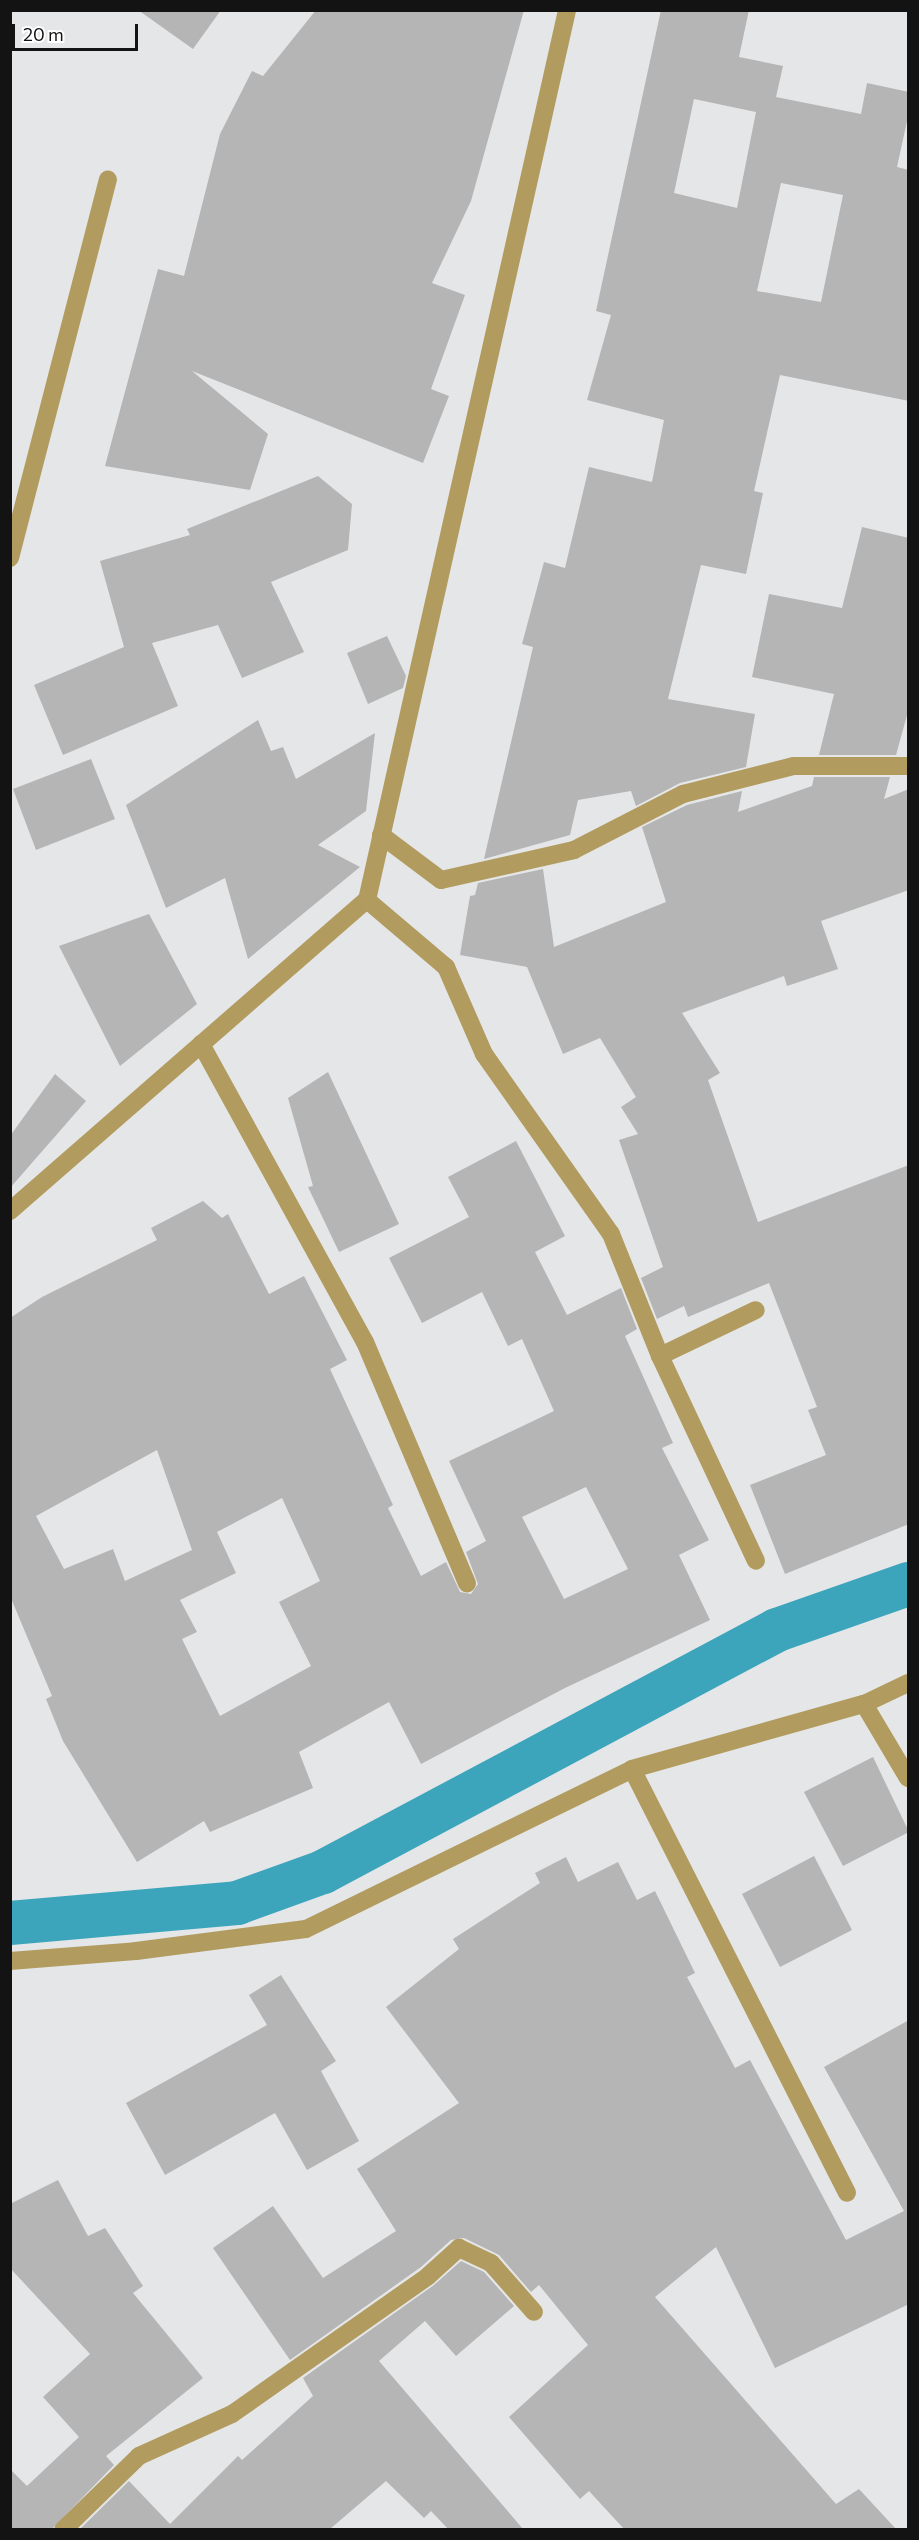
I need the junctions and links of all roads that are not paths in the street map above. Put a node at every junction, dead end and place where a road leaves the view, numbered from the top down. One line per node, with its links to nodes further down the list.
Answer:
1 (567, 10): 5 (street)
2 (108, 179): 3 (street)
3 (10, 558)
4 (909, 766): 5 (street)
5 (381, 835): 6 (street)
6 (367, 900): 7 (street); 10 (street)
7 (201, 1044): 8 (street); 12 (street)
8 (10, 1211)
9 (756, 1310): 10 (street)
10 (660, 1356): 11 (street)
11 (756, 1561)
12 (467, 1583)
13 (909, 1683): 14 (street)
14 (864, 1704): 15 (street); 16 (street)
15 (632, 1769): 17 (street); 18 (street)
16 (909, 1778)
17 (10, 1961)
18 (847, 2192)
19 (534, 2312): 20 (street)
20 (63, 2529)

